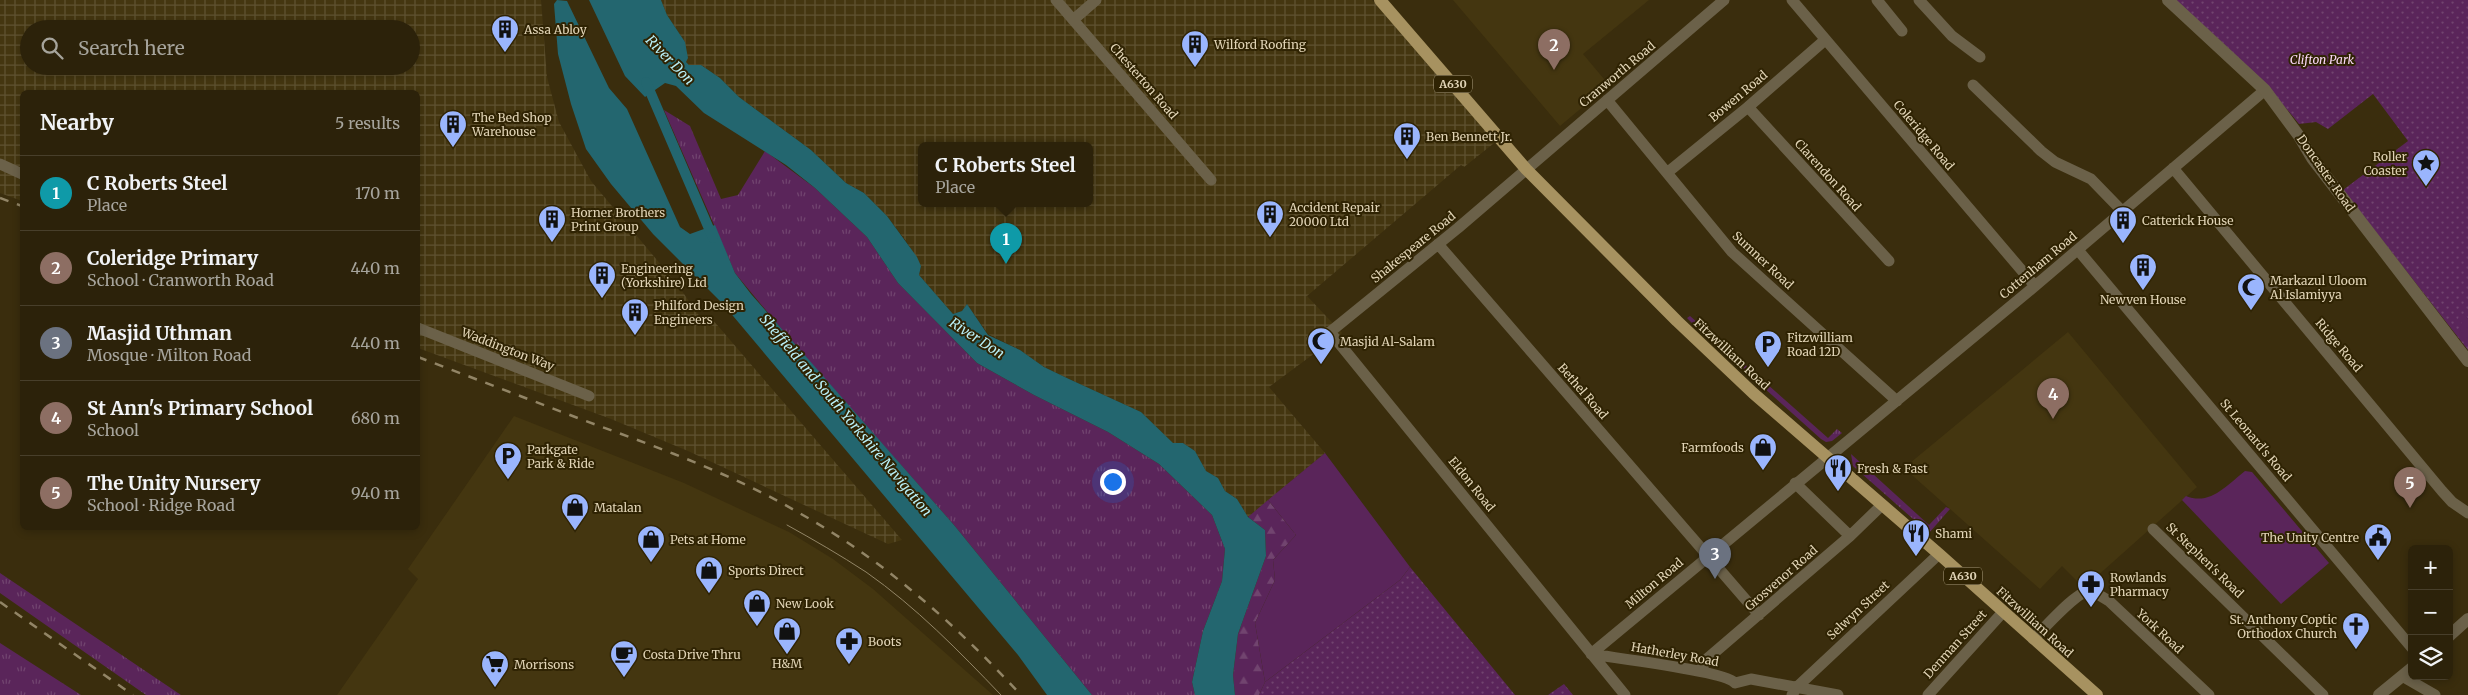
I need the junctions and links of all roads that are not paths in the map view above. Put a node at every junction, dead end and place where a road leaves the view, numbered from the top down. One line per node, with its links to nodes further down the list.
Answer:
1 (1056, 0): 9 (street, Chesterton Road)
2 (1096, 0): 9 (street)
3 (1380, 0): 19 (main road, Fitzwilliam Road / A630)
4 (1724, 0): 15 (street, Cranworth Road)
5 (1792, 0): 11 (street, Coleridge Road)
6 (1877, 0): 10 (street)
7 (1919, 0): 12 (street)
8 (2168, 0): 14 (street, Doncaster Road)
9 (1073, 20): 22 (street, Chesterton Road)
10 (1902, 31)
11 (1825, 40): 16 (street, Bowen Road); 27 (street, Coleridge Road)
12 (1980, 56)
13 (1973, 85): 23 (street)
14 (2265, 90): 18 (street, Cottenham Road); 31 (street, Doncaster Road)
15 (1607, 100): 19 (street, Cranworth Road); 20 (street, Sumner Road)
16 (1748, 107): 20 (street, Bowen Road); 26 (street, Clarendon Road)
17 (0, 164): 21 (street)
18 (2173, 168): 23 (street, Cottenham Road); 37 (street, Ridge Road)
19 (1526, 169): 24 (street, Shakespeare Road); 34 (main road, Fitzwilliam Road / A630)
20 (1668, 172): 33 (street, Sumner Road)
21 (20, 173)
22 (1211, 180)
23 (2123, 212): 25 (street, Cottenham Road)
24 (1438, 244): 29 (street, Shakespeare Road); 41 (street, Bethel Road)
25 (2078, 250): 27 (street, Cottenham Road); 47 (street, St Leonard's Road)
26 (1889, 261)
27 (2035, 286): 33 (street, Cottenham Road)
28 (420, 329): 32 (street, Waddington Way)
29 (1330, 332): 30 (street, Shakespeare Road); 48 (street, Eldon Road)
30 (1312, 339)
31 (2468, 361)
32 (589, 396)
33 (1897, 401): 34 (street, Cottenham Road)
34 (1827, 458): 35 (street, Milton Road); 36 (main road, Fitzwilliam Road / A630)
35 (1795, 483): 39 (street); 41 (street, Milton Road)
36 (1882, 505): 39 (street, Grosvenor Road); 40 (main road, Fitzwilliam Road / A630)
37 (2468, 513)
38 (2153, 529): 59 (street, St Stephen's Road)
39 (1850, 536): 43 (street, Grosvenor Road)
40 (1939, 554): 42 (main road, Fitzwilliam Road / A630); 52 (street, Selwyn Street)
41 (1708, 556): 43 (street, Bethel Road); 48 (street, Milton Road)
42 (2003, 612): 46 (main road, Fitzwilliam Road / A630); 56 (street, Denman Street)
43 (1759, 615): 49 (street, Grosvenor Road)
44 (2468, 619): 45 (street)
45 (2450, 635)
46 (2033, 639): 57 (main road, Fitzwilliam Road / A630); 58 (street, York Road)
47 (2408, 643)
48 (1591, 654): 49 (street, Hatherley Road); 53 (street, Eldon Road)
49 (1700, 671): 51 (street, Hatherley Road)
50 (2407, 672): 60 (street); 61 (street)
51 (1735, 683): 52 (street, Hatherley Road); 54 (street)
52 (1794, 691): 55 (street, Hatherley Road)
53 (1625, 695)
54 (1738, 695)
55 (1838, 695)
56 (1928, 695)
57 (2097, 695)
58 (2209, 695)
59 (2323, 695)
60 (2379, 695)
61 (2435, 695)

